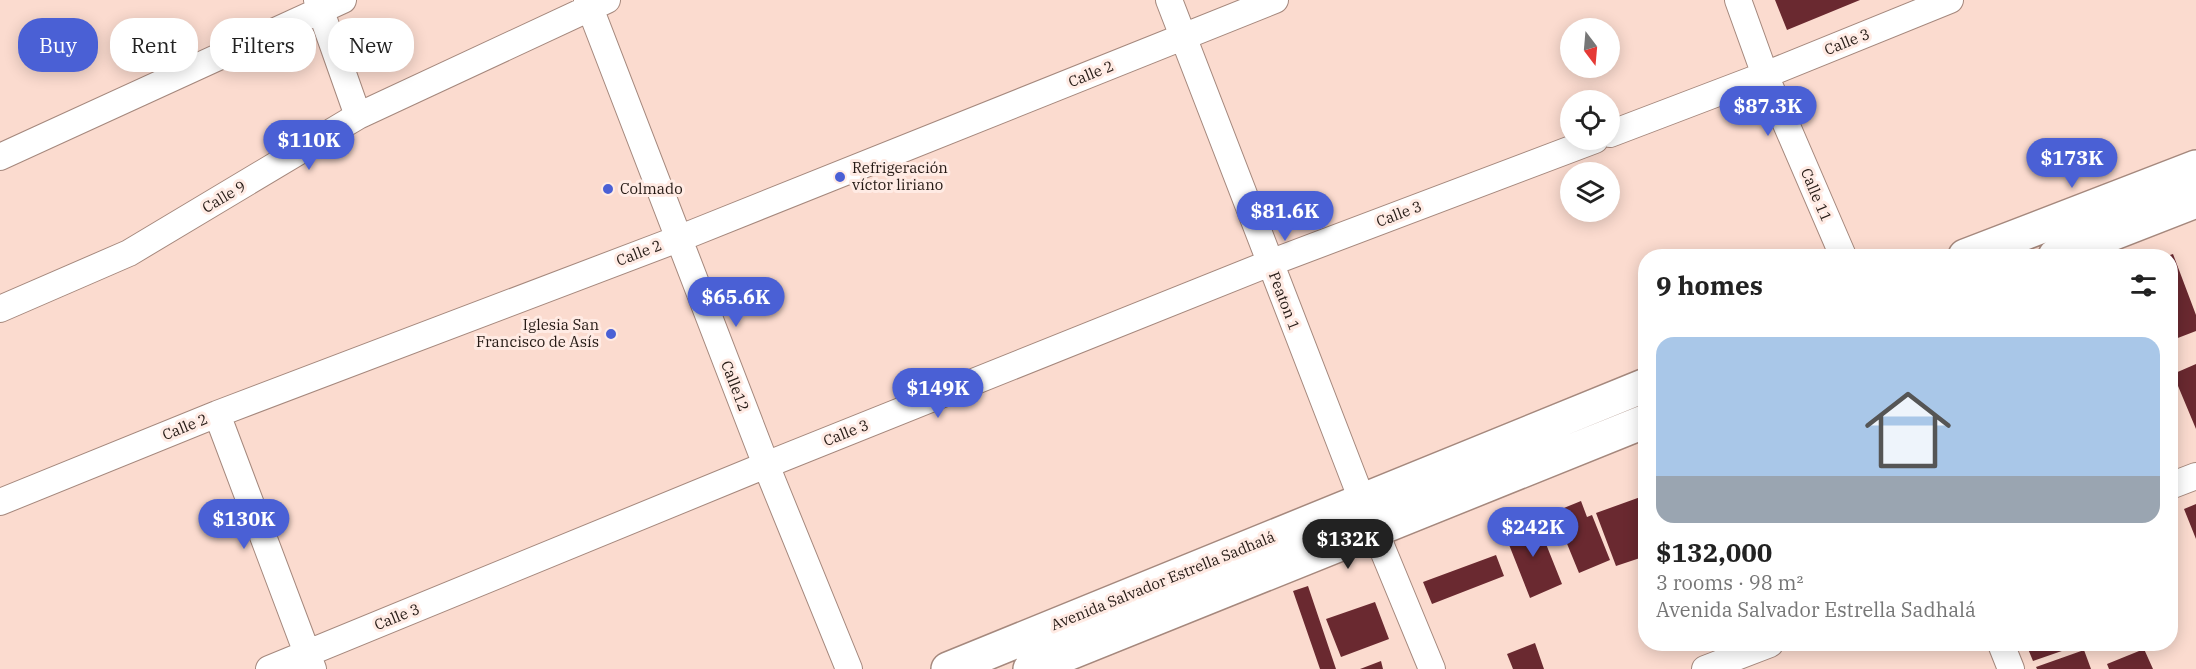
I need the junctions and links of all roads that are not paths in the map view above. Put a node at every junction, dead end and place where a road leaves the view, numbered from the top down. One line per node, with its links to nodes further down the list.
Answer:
1 (1169, 0): 7 (street, Peaton 1)
2 (1275, 0): 7 (street, Calle 2)
3 (1738, 0): 8 (street, Calle 11)
4 (1950, 0): 8 (street, Calle 3)
5 (594, 2): 9 (street, Calle 9); 15 (street, Calle12)
6 (327, 3): 9 (street); 12 (street)
7 (1184, 37): 15 (street, Calle 2); 19 (street, Peaton 1)
8 (1765, 75): 10 (street, Calle 3); 16 (street, Calle 11)
9 (358, 116): 20 (street, Calle 9)
10 (1620, 130)
11 (1568, 150): 19 (street, Calle 3)
12 (0, 157)
13 (2196, 167): 17 (main road)
14 (2196, 201): 18 (main road)
15 (678, 239): 22 (street, Calle 2); 24 (street, Calle12)
16 (1840, 249)
17 (1983, 249)
18 (2073, 249)
19 (1270, 263): 24 (street, Calle 3); 27 (street, Peaton 1)
20 (0, 309)
21 (1638, 388): 27 (main road, Avenida Salvador Estrella Sadhalá)
22 (217, 414): 28 (street, Calle 2); 32 (street)
23 (1638, 424): 29 (main road)
24 (766, 465): 32 (street, Calle 3); 34 (street, Calle12)
25 (2196, 476): 26 (street)
26 (2178, 483)
27 (1362, 500): 35 (main road, Avenida Salvador Estrella Sadhalá)
28 (0, 502)
29 (1375, 531): 36 (main road); 37 (street)
30 (1752, 651): 38 (street)
31 (2004, 651): 39 (street)
32 (310, 662): 33 (street, Calle 3)
33 (269, 669)
34 (849, 669)
35 (948, 669)
36 (1030, 669)
37 (1432, 669)
38 (1705, 669)
39 (2011, 669)

